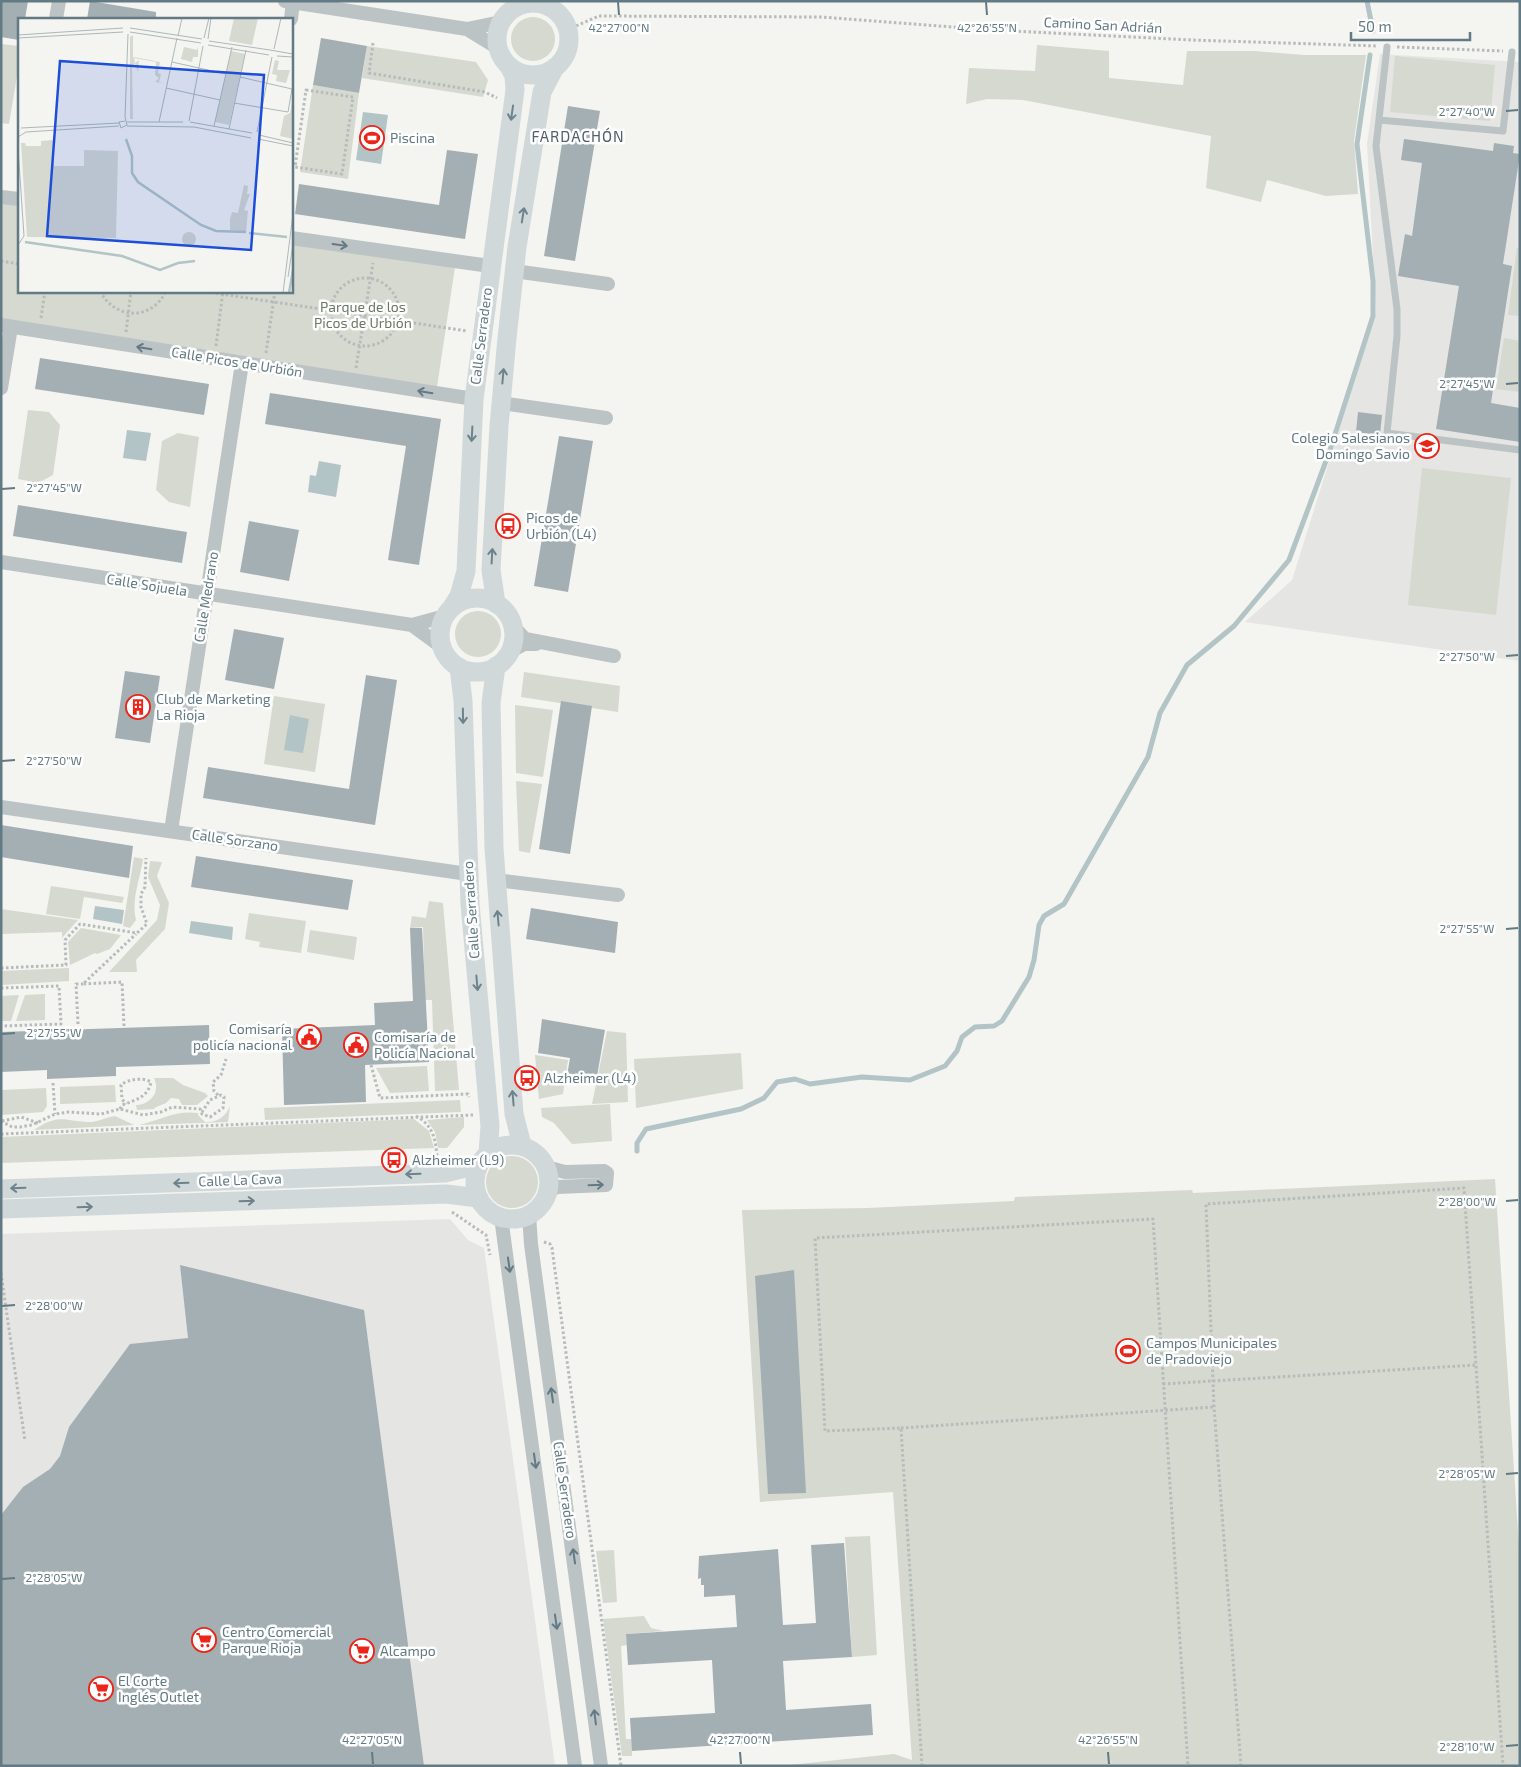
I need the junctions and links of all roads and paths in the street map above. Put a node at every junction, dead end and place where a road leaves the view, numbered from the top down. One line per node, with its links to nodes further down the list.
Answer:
1 (59, 1): 5 (street)
2 (291, 2): 6 (street); 8 (street)
3 (521, 3): 4 (main road); 7 (main road)
4 (552, 5): 9 (main road)
5 (56, 18)
6 (291, 18)
7 (501, 22): 8 (street); 12 (main road)
8 (467, 29): 12 (street)
9 (567, 30): 11 (path, Camino San Adrián); 15 (main road)
10 (373, 43): 17 (path)
11 (1387, 47): 13 (path, Camino San Adrián); 18 (lane)
12 (498, 48): 14 (main road)
13 (1512, 52): 18 (lane)
14 (509, 66): 15 (main road); 17 (main road, Calle Serradero)
15 (555, 67): 26 (main road, Calle Serradero, one-way to 15)
16 (306, 90): 16 (path)
17 (514, 107): 25 (main road, Calle Serradero, one-way to 25)
18 (1379, 120): 53 (lane)
19 (1, 197): 20 (street)
20 (18, 199)
21 (292, 238): 22 (street, one-way to 22)
22 (376, 250): 25 (street); 27 (path)
23 (1, 261): 24 (path)
24 (18, 264)
25 (490, 266): 42 (main road, Calle Serradero)
26 (514, 271): 28 (street); 51 (main road, Calle Serradero, one-way to 26)
27 (370, 278): 36 (path); 38 (path); 39 (path)
28 (608, 284)
29 (45, 292): 41 (path)
30 (101, 292): 37 (path)
31 (132, 292): 37 (path)
32 (165, 292): 37 (path)
33 (275, 292): 35 (path)
34 (223, 293): 35 (path); 45 (path)
35 (274, 302): 36 (path); 47 (path)
36 (330, 310): 38 (path); 44 (path)
37 (128, 313): 43 (path)
38 (364, 316): 39 (path); 44 (path)
39 (398, 321): 42 (path); 44 (path)
40 (6, 326): 41 (street, Calle Picos de Urbión); 49 (street)
41 (40, 331): 43 (street, Calle Picos de Urbión)
42 (482, 333): 50 (main road, Calle Serradero)
43 (124, 345): 45 (street, Calle Picos de Urbión, one-way to 43)
44 (359, 346): 48 (path)
45 (215, 359): 46 (street, Calle Picos de Urbión)
46 (242, 363): 47 (street, Calle Picos de Urbión); 55 (street, Calle Medrano)
47 (264, 366): 48 (street, Calle Picos de Urbión)
48 (354, 380): 50 (street, Calle Picos de Urbión, one-way to 48)
49 (1, 388)
50 (474, 399): 57 (main road, Calle Serradero, one-way to 57)
51 (501, 403): 52 (street); 56 (main road, Calle Serradero, one-way to 51)
52 (606, 418)
53 (1520, 450)
54 (1, 562): 55 (street, Calle Sojuela)
55 (207, 594): 58 (street, Calle Sojuela); 67 (street, Calle Medrano)
56 (496, 604): 57 (main road); 59 (main road)
57 (448, 612): 58 (street, Calle Sojuela); 61 (main road)
58 (412, 625): 61 (street, Calle Sojuela)
59 (512, 625): 60 (street); 62 (main road)
60 (549, 644): 62 (street); 63 (street)
61 (442, 648): 65 (main road)
62 (509, 652): 64 (main road)
63 (614, 656)
64 (496, 666): 65 (main road); 70 (main road, Calle Serradero)
65 (459, 667): 69 (main road, Calle Serradero, one-way to 69)
66 (1, 807): 67 (street, Calle Sorzano)
67 (171, 831): 69 (street, Calle Sorzano)
68 (146, 858): 72 (path)
69 (468, 874): 89 (main road, Calle Serradero, one-way to 89)
70 (496, 880): 71 (street); 93 (main road, Calle Serradero, one-way to 70)
71 (618, 895)
72 (137, 933): 73 (path); 74 (path)
73 (1, 968)
74 (83, 984): 76 (path); 78 (path)
75 (1, 988): 77 (path)
76 (78, 1024)
77 (1, 1026)
78 (124, 1026)
79 (226, 1059): 82 (path)
80 (371, 1065): 83 (path)
81 (53, 1083): 88 (path)
82 (218, 1095): 87 (path); 87 (path)
83 (469, 1101)
84 (126, 1104): 84 (path); 86 (path)
85 (470, 1108): 89 (path)
86 (120, 1109): 87 (path); 88 (path)
87 (202, 1112)
88 (55, 1114): 91 (path)
89 (480, 1116): 92 (path); 94 (main road, Calle Serradero)
90 (1, 1121): 91 (path); 91 (path)
91 (38, 1123)
92 (1, 1134)
93 (522, 1145): 94 (main road); 95 (main road)
94 (483, 1159): 96 (main road, Calle La Cava, one-way to 96); 98 (main road)
95 (546, 1167): 97 (main road); 97 (street, one-way to 95)
96 (1, 1189)
97 (548, 1191): 100 (main road)
98 (478, 1198): 99 (main road, Calle La Cava, one-way to 98); 101 (main road)
99 (1, 1209)
100 (529, 1215): 101 (main road); 112 (street, Calle Serradero, one-way to 100)
101 (501, 1217): 111 (street, Calle Serradero, one-way to 111)
102 (545, 1242): 113 (path)
103 (1, 1273): 110 (path)
104 (1476, 1365): 105 (path); 105 (path); 117 (path)
105 (1213, 1381): 106 (path); 107 (path)
106 (1163, 1384): 108 (path); 109 (path)
107 (1214, 1407): 108 (path); 116 (path)
108 (1164, 1411): 109 (path); 115 (path)
109 (901, 1428): 114 (path)
110 (25, 1441)
111 (575, 1766)
112 (602, 1766)
113 (621, 1766)
114 (922, 1766)
115 (1188, 1766)
116 (1241, 1766)
117 (1504, 1766)

